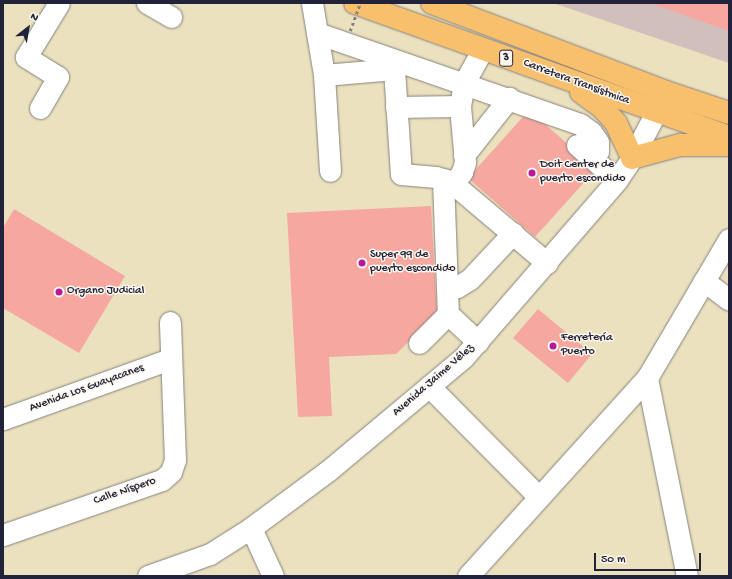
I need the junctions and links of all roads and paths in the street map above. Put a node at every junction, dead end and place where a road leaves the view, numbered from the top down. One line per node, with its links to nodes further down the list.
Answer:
1 (59, 3): 19 (street)
2 (147, 3): 7 (street)
3 (312, 3): 9 (street)
4 (355, 3): 10 (main road, Carretera Transístmica / 3)
5 (360, 3): 8 (path, bridge)
6 (432, 3): 15 (main road, Carretera Transístmica / 3)
7 (170, 17)
8 (350, 31)
9 (317, 33): 11 (street); 12 (street)
10 (483, 49): 13 (main road, Carretera Transístmica / 3); 14 (street)
11 (395, 64): 12 (street); 14 (street); 18 (street)
12 (324, 76): 26 (street)
13 (558, 77): 20 (main road, Carretera Transístmica / 3); 25 (main road)
14 (464, 83): 16 (street); 17 (street)
15 (666, 92): 20 (street, Avenida Jaime Vélez); 21 (main road, Carretera Transístmica / 3)
16 (510, 98): 24 (street); 27 (street)
17 (460, 106): 18 (street); 24 (street)
18 (396, 107): 28 (street)
19 (40, 108)
20 (656, 113): 22 (main road, Carretera Transístmica / 3); 25 (street, Avenida Jaime Vélez)
21 (729, 113)
22 (729, 137)
23 (729, 145): 25 (main road)
24 (464, 155): 28 (street)
25 (632, 158): 27 (street, Avenida Jaime Vélez)
26 (330, 171)
27 (617, 180): 31 (street, Avenida Jaime Vélez)
28 (449, 181): 29 (street); 33 (street)
29 (513, 233): 31 (street); 33 (street)
30 (729, 238): 32 (street)
31 (547, 263): 37 (street, Avenida Jaime Vélez)
32 (704, 281): 34 (street); 40 (street)
33 (447, 288): 35 (street)
34 (729, 300)
35 (448, 314): 37 (street); 38 (street)
36 (170, 322): 39 (street, Calle Níspero)
37 (478, 342): 41 (street, Avenida Jaime Vélez)
38 (420, 343)
39 (170, 359): 42 (street, Avenida Los Guayacanes); 45 (street, Calle Níspero)
40 (647, 378): 43 (street); 49 (street)
41 (429, 386): 43 (street); 44 (street, Avenida Jaime Vélez)
42 (3, 419)
43 (539, 497): 48 (street)
44 (251, 528): 46 (street, Avenida Jaime Vélez); 47 (street)
45 (3, 535)
46 (148, 576)
47 (273, 576)
48 (468, 576)
49 (687, 576)

